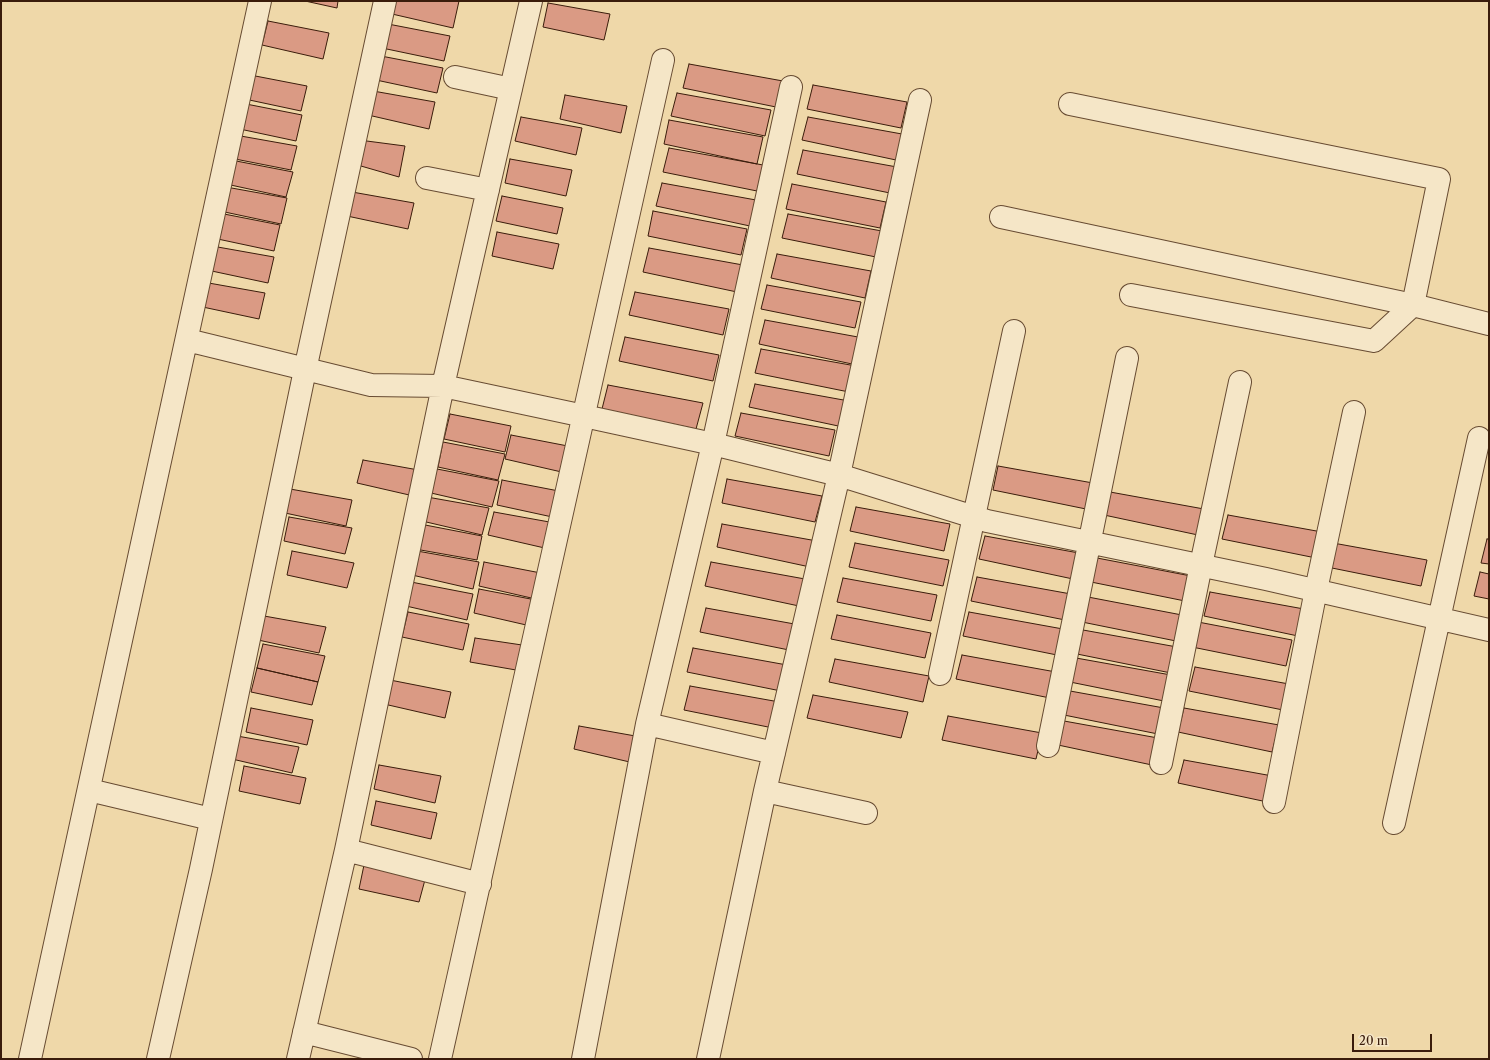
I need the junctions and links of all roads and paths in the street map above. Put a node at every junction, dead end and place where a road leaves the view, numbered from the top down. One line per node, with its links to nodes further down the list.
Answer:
1 (260, 1): 17 (street)
2 (385, 1): 19 (street)
3 (531, 1): 7 (street)
4 (663, 60): 23 (street)
5 (455, 77): 7 (street)
6 (791, 87): 25 (street)
7 (511, 89): 11 (street)
8 (920, 100): 26 (street)
9 (1070, 104): 14 (street)
10 (427, 178): 11 (street)
11 (488, 190): 21 (street)
12 (1001, 217): 14 (street)
13 (1131, 295): 14 (street)
14 (1413, 305): 15 (street)
15 (1489, 324)
16 (1014, 331): 27 (street)
17 (187, 340): 19 (street); 38 (street)
18 (1127, 358): 28 (street)
19 (305, 370): 21 (street); 42 (street)
20 (1240, 382): 29 (street)
21 (443, 386): 23 (street); 44 (street)
22 (1354, 412): 30 (street)
23 (584, 416): 25 (street); 45 (street)
24 (1479, 438): 31 (street)
25 (713, 444): 26 (street); 34 (street)
26 (839, 475): 27 (street); 36 (street)
27 (974, 517): 28 (street); 33 (street)
28 (1089, 542): 29 (street); 35 (street)
29 (1201, 565): 30 (street); 37 (street)
30 (1316, 590): 31 (street); 40 (street)
31 (1439, 618): 32 (street); 43 (street)
32 (1489, 630)
33 (940, 674)
34 (647, 724): 36 (street); 52 (street)
35 (1048, 746)
36 (774, 753): 39 (street)
37 (1161, 763)
38 (89, 790): 42 (street); 47 (street)
39 (765, 791): 41 (street); 53 (street)
40 (1274, 802)
41 (866, 813)
42 (211, 818): 48 (street)
43 (1394, 823)
44 (346, 850): 45 (street); 46 (street)
45 (480, 884): 51 (street)
46 (304, 1032): 49 (street); 50 (street)
47 (30, 1059)
48 (158, 1059)
49 (298, 1059)
50 (411, 1059)
51 (440, 1059)
52 (583, 1059)
53 (708, 1059)

